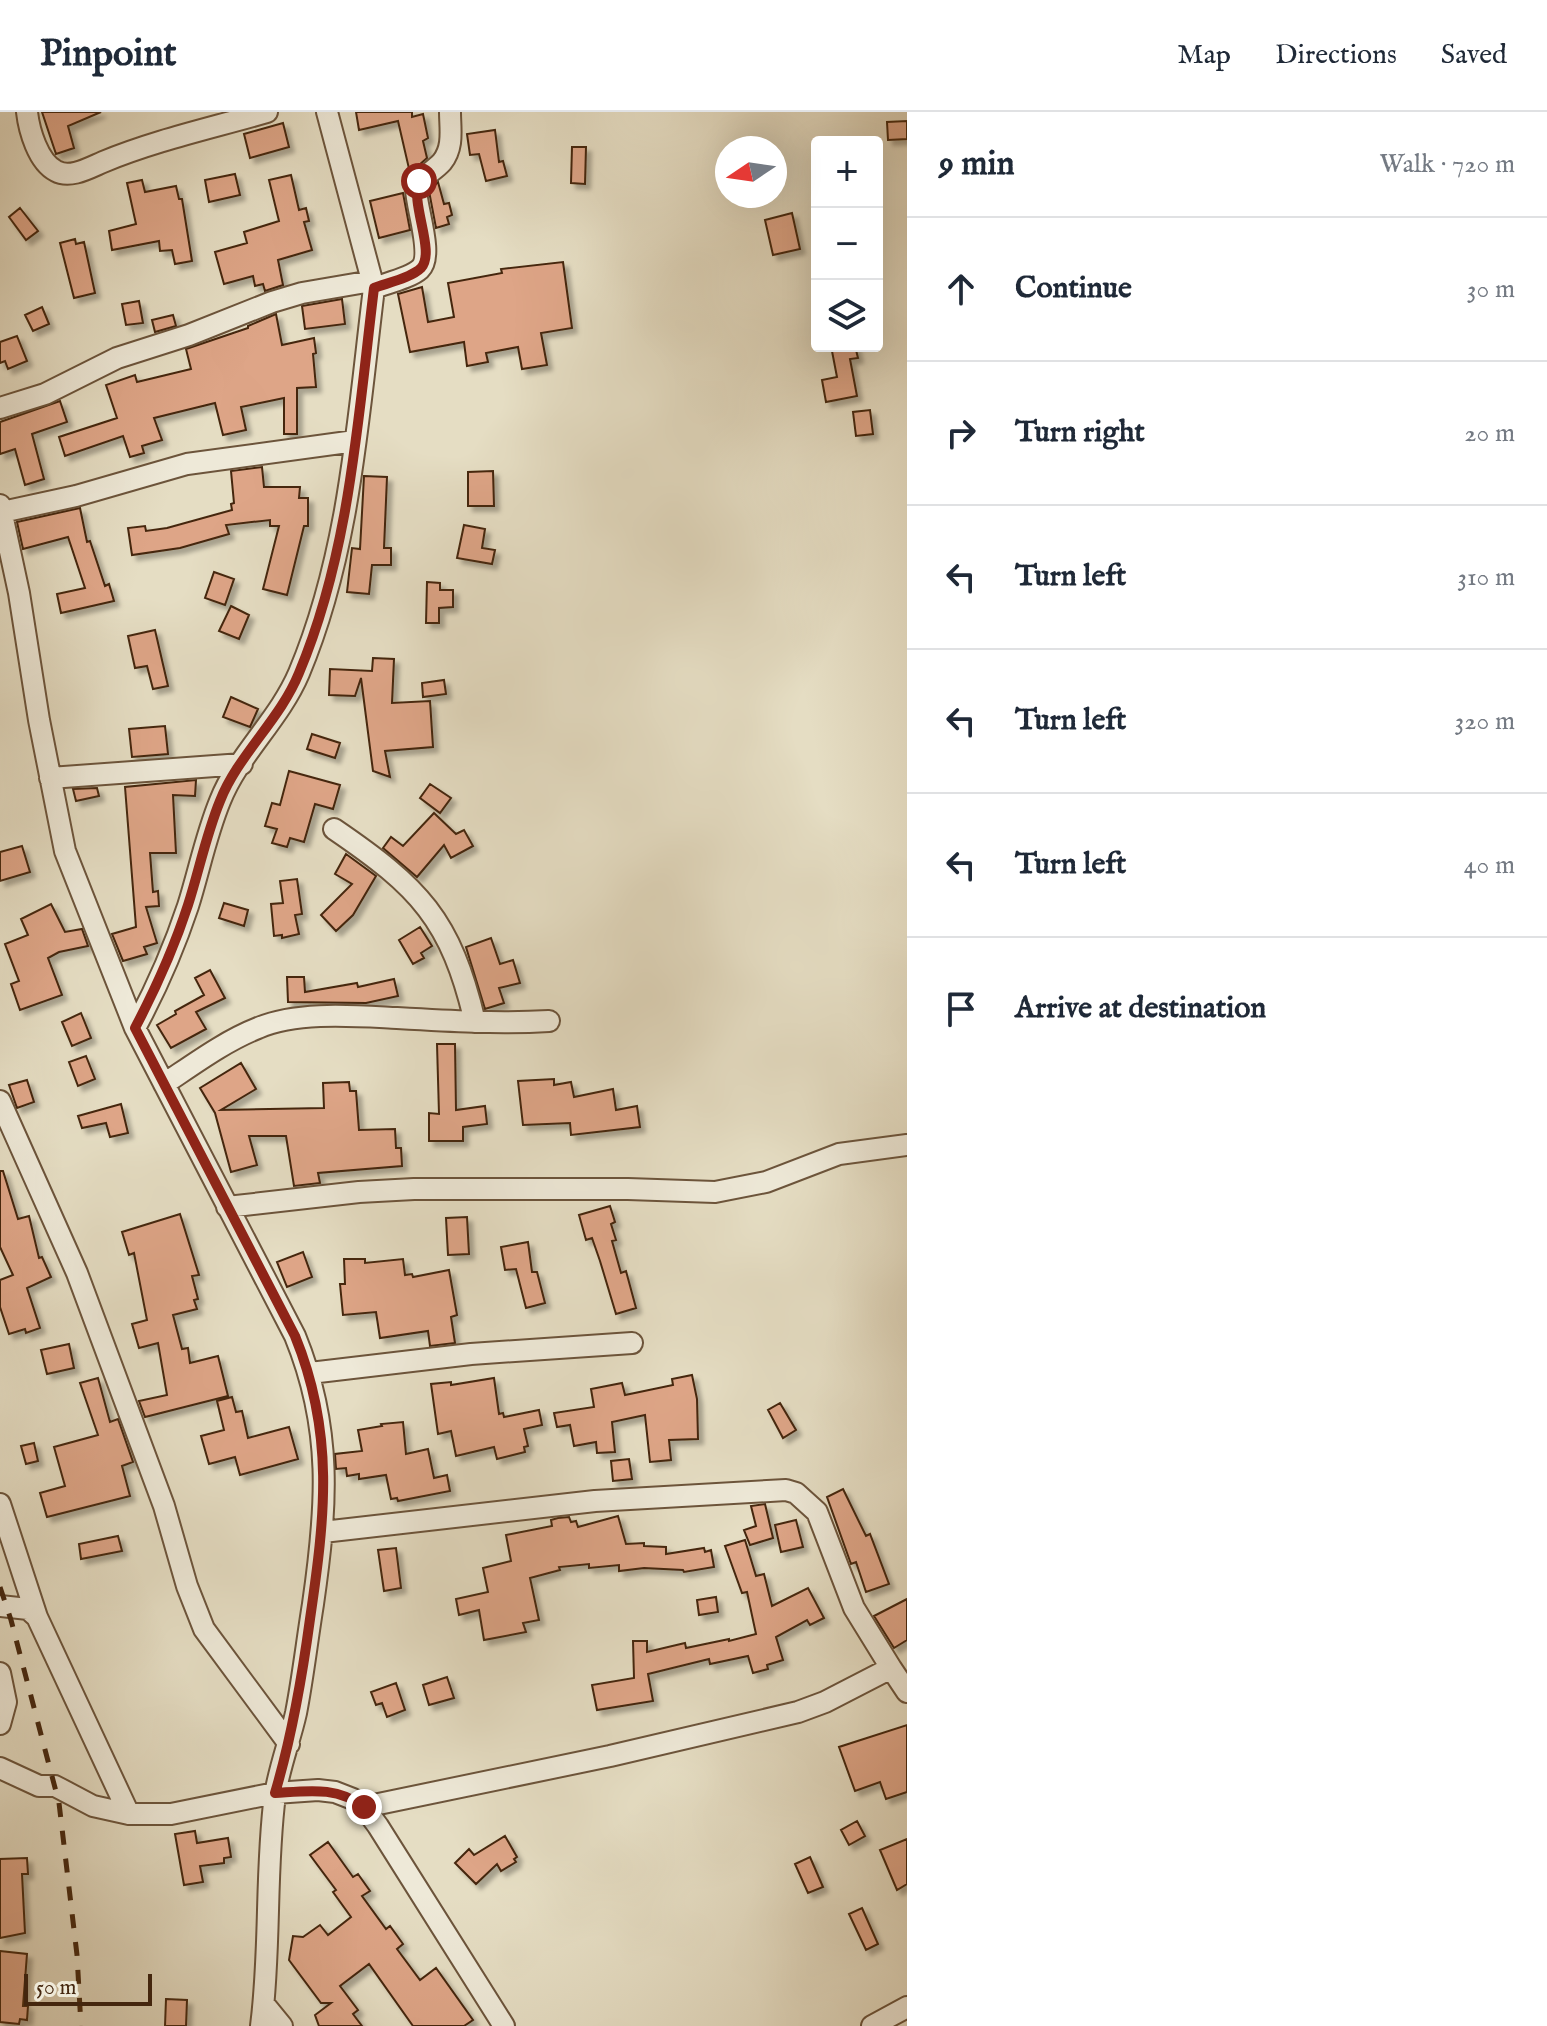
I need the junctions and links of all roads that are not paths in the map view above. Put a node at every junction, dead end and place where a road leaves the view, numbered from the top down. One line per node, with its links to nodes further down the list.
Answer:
1 (27, 112): 2 (street)
2 (267, 112)
3 (327, 112): 5 (street)
4 (450, 112): 5 (street)
5 (373, 284): 6 (street); 7 (street)
6 (0, 408)
7 (355, 441): 8 (street); 9 (street)
8 (1, 509): 10 (street)
9 (242, 764): 10 (street); 14 (street)
10 (50, 778): 14 (street)
11 (334, 829): 13 (street)
12 (549, 1021): 13 (street)
13 (475, 1022): 15 (street)
14 (135, 1028): 15 (street)
15 (164, 1084): 18 (street)
16 (0, 1101): 29 (street)
17 (907, 1145): 18 (street)
18 (227, 1207): 20 (street)
19 (632, 1343): 20 (street)
20 (310, 1373): 22 (street)
21 (0, 1504): 24 (street)
22 (323, 1532): 25 (street); 29 (street)
23 (0, 1606): 24 (street)
24 (37, 1617): 33 (street)
25 (891, 1668): 27 (street); 32 (street)
26 (0, 1673): 28 (street)
27 (907, 1692)
28 (0, 1724)
29 (289, 1744): 31 (street)
30 (0, 1768): 33 (street)
31 (275, 1793): 32 (street); 33 (street); 34 (street)
32 (364, 1807): 38 (street)
33 (129, 1814)
34 (264, 2004): 36 (street); 37 (street)
35 (907, 2008): 39 (street)
36 (261, 2026)
37 (282, 2026)
38 (504, 2026)
39 (872, 2026)

